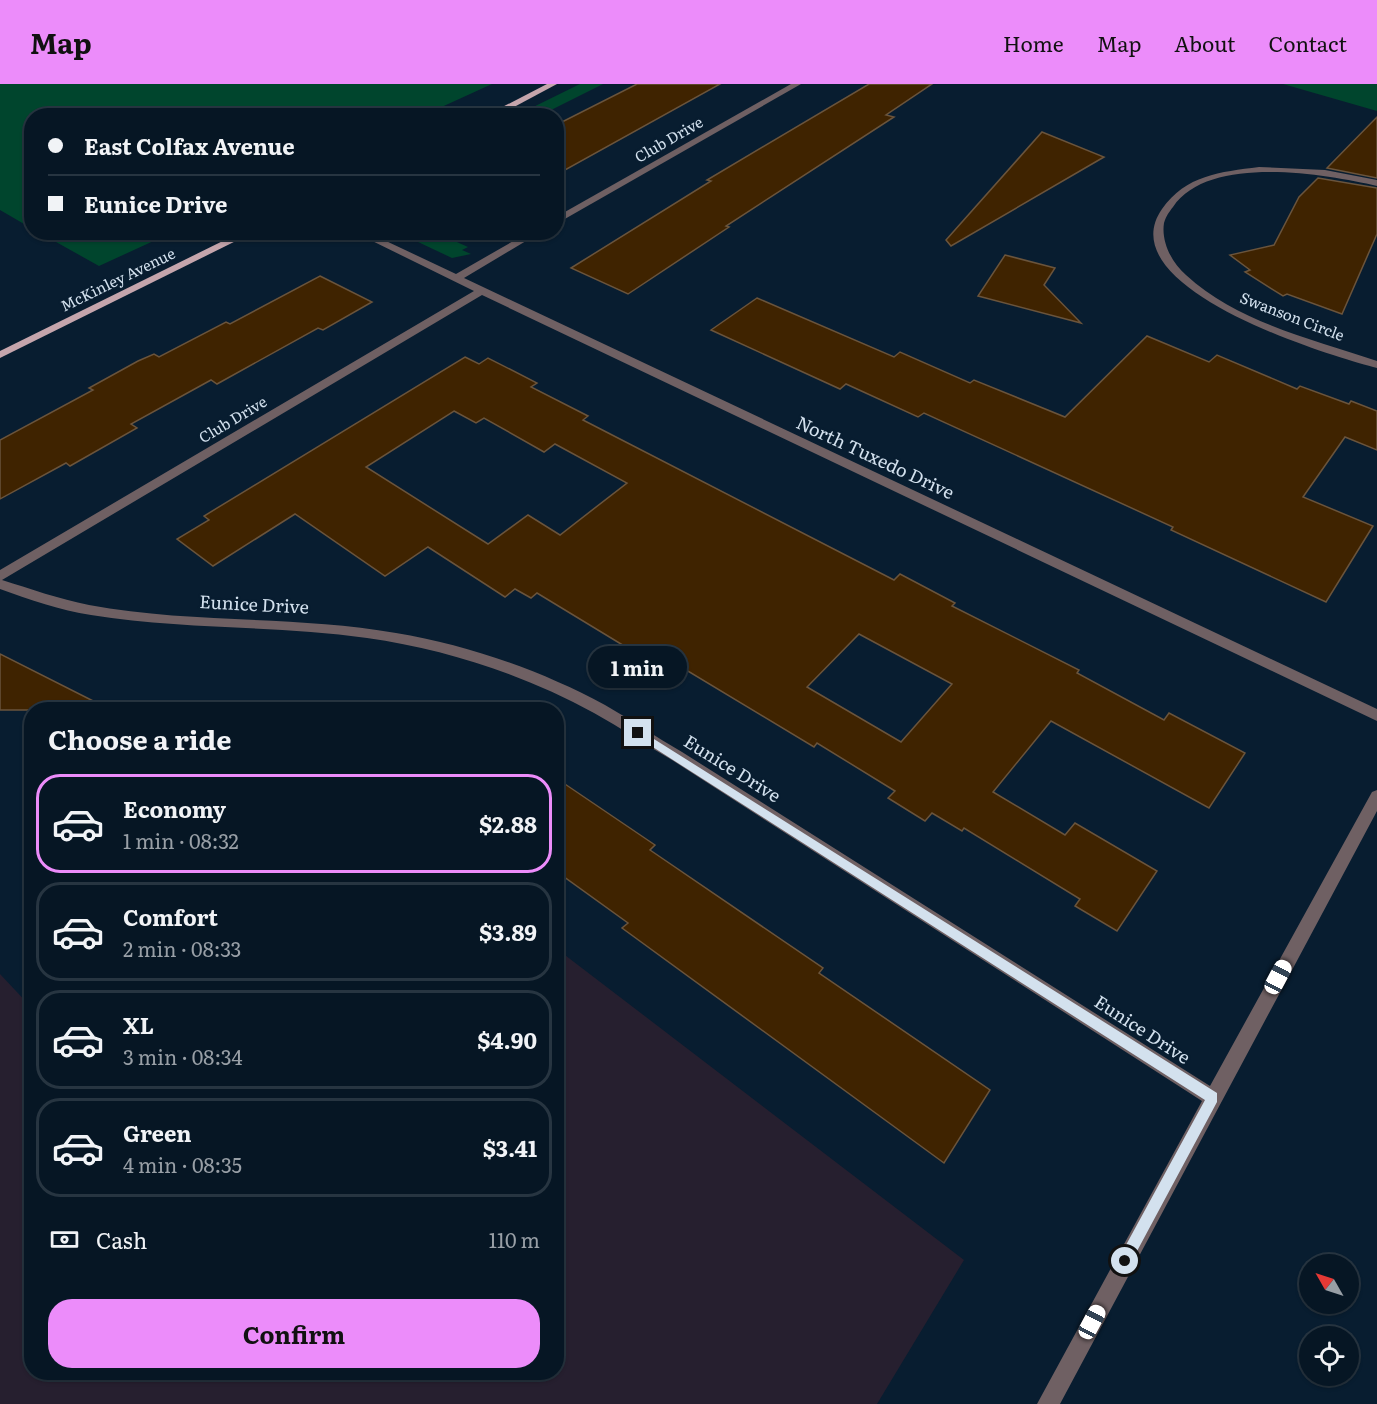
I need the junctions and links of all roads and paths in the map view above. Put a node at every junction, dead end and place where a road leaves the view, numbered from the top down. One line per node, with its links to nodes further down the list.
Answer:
1 (554, 84): 3 (main road)
2 (797, 84): 5 (street, Club Drive)
3 (505, 108)
4 (1377, 183): 12 (street, Swanson Circle)
5 (564, 216)
6 (234, 240): 11 (main road, McKinley Avenue)
7 (375, 240): 9 (street, North Tuxedo Drive)
8 (523, 240): 9 (street)
9 (455, 279): 10 (street, North Tuxedo Drive)
10 (481, 291): 13 (street, Club Drive); 15 (street, North Tuxedo Drive)
11 (0, 355)
12 (1377, 365)
13 (0, 576)
14 (0, 584): 17 (street, Eunice Drive)
15 (1377, 716)
16 (1377, 796): 17 (street)
17 (1213, 1098): 18 (street)
18 (1048, 1404)

